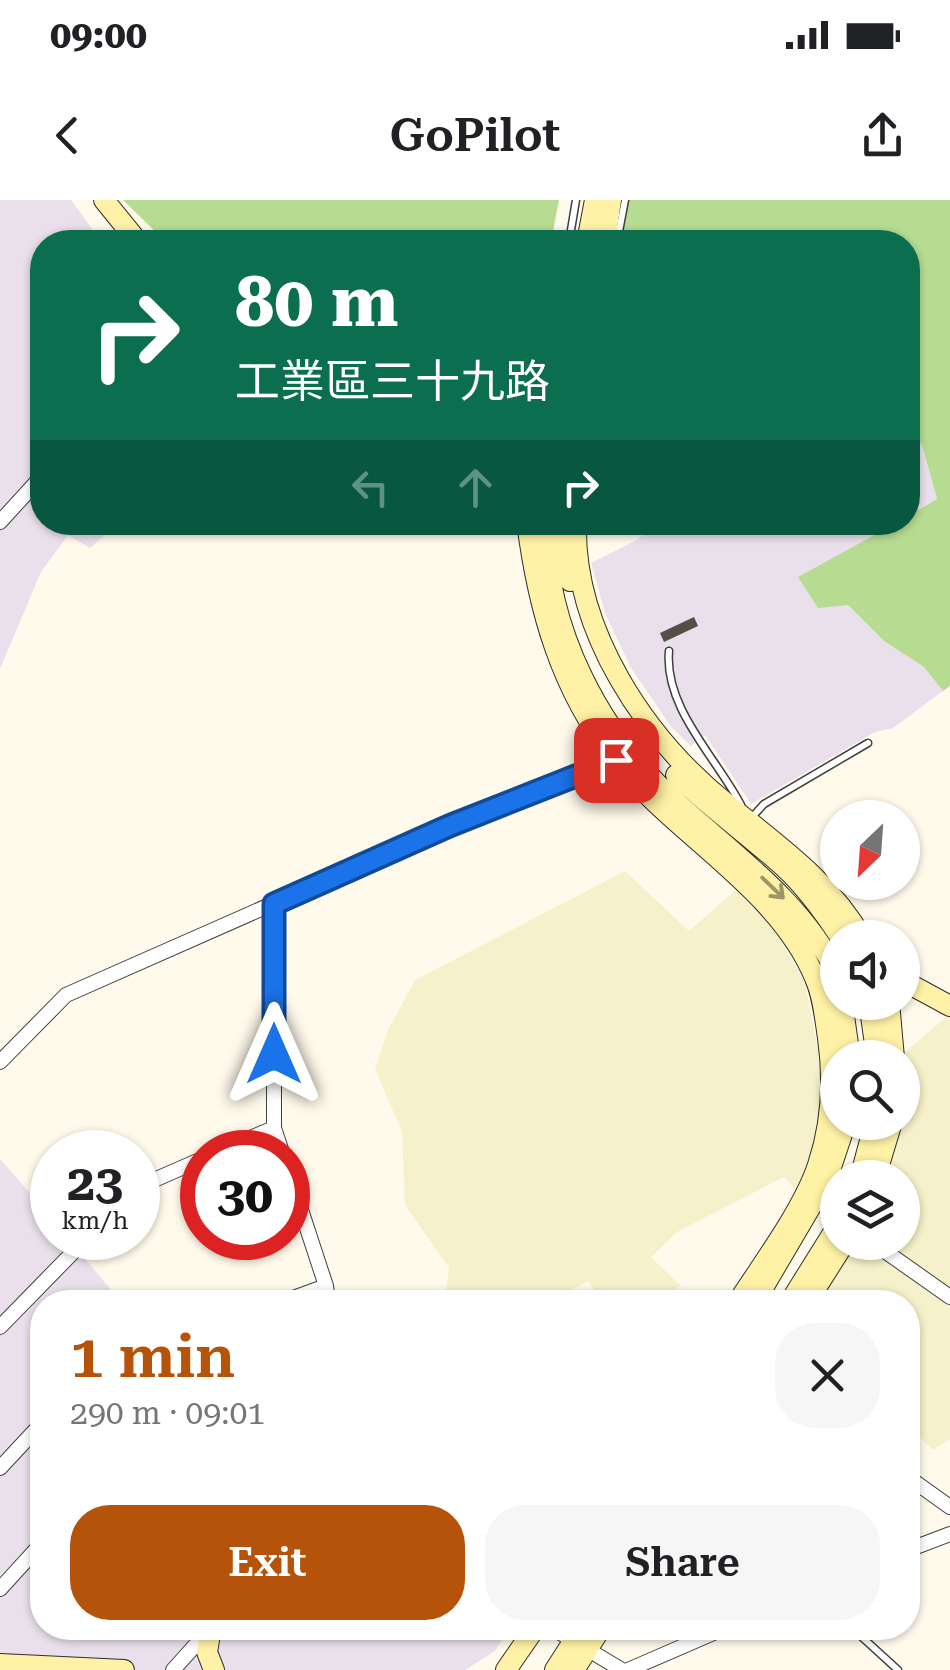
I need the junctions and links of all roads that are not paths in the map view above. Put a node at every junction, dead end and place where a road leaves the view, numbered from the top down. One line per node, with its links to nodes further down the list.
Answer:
1 (104, 200): 6 (main road)
2 (576, 200): 7 (lane)
3 (595, 200): 8 (main road)
4 (612, 200): 9 (main road)
5 (625, 200): 10 (lane)
6 (128, 230)
7 (570, 230)
8 (589, 230)
9 (606, 230)
10 (620, 230)
11 (30, 489): 12 (street)
12 (0, 522)
13 (529, 535): 19 (main road)
14 (546, 535): 24 (main road, one-way to 24)
15 (562, 535): 22 (main road)
16 (577, 535): 20 (main road)
17 (670, 651): 20 (lane)
18 (868, 744): 20 (lane)
19 (616, 760): 21 (street); 26 (main road)
20 (749, 820): 23 (main road)
21 (274, 904): 29 (street); 30 (street)
22 (828, 920)
23 (848, 920)
24 (820, 947)
25 (820, 977): 26 (main road)
26 (815, 978): 42 (main road)
27 (920, 1001): 28 (main road)
28 (950, 1006)
29 (0, 1062)
30 (274, 1128): 31 (street)
31 (269, 1130)
32 (840, 1140): 43 (main road)
33 (310, 1237): 38 (street)
34 (820, 1254): 44 (main road)
35 (65, 1260): 39 (street)
36 (834, 1260): 45 (main road)
37 (898, 1260): 47 (street)
38 (326, 1286): 40 (street); 41 (street)
39 (36, 1290)
40 (315, 1290)
41 (326, 1290)
42 (745, 1290)
43 (761, 1290)
44 (797, 1290)
45 (815, 1290)
46 (30, 1296): 48 (street)
47 (950, 1297)
48 (0, 1327)
49 (30, 1436): 50 (street)
50 (0, 1468)
51 (920, 1485): 52 (street)
52 (950, 1506)
53 (950, 1534): 54 (street)
54 (920, 1545)
55 (30, 1556): 56 (street)
56 (0, 1588)
57 (200, 1640): 67 (street)
58 (209, 1640): 68 (main road)
59 (527, 1640): 69 (main road)
60 (542, 1640): 70 (main road)
61 (580, 1640): 71 (main road); 72 (main road); 73 (street)
62 (696, 1640): 73 (street)
63 (865, 1640): 74 (lane)
64 (0, 1664): 65 (main road)
65 (110, 1670): 66 (main road)
66 (124, 1670)
67 (173, 1670)
68 (214, 1670)
69 (506, 1670)
70 (523, 1670)
71 (555, 1670)
72 (574, 1670)
73 (625, 1670)
74 (898, 1670)

